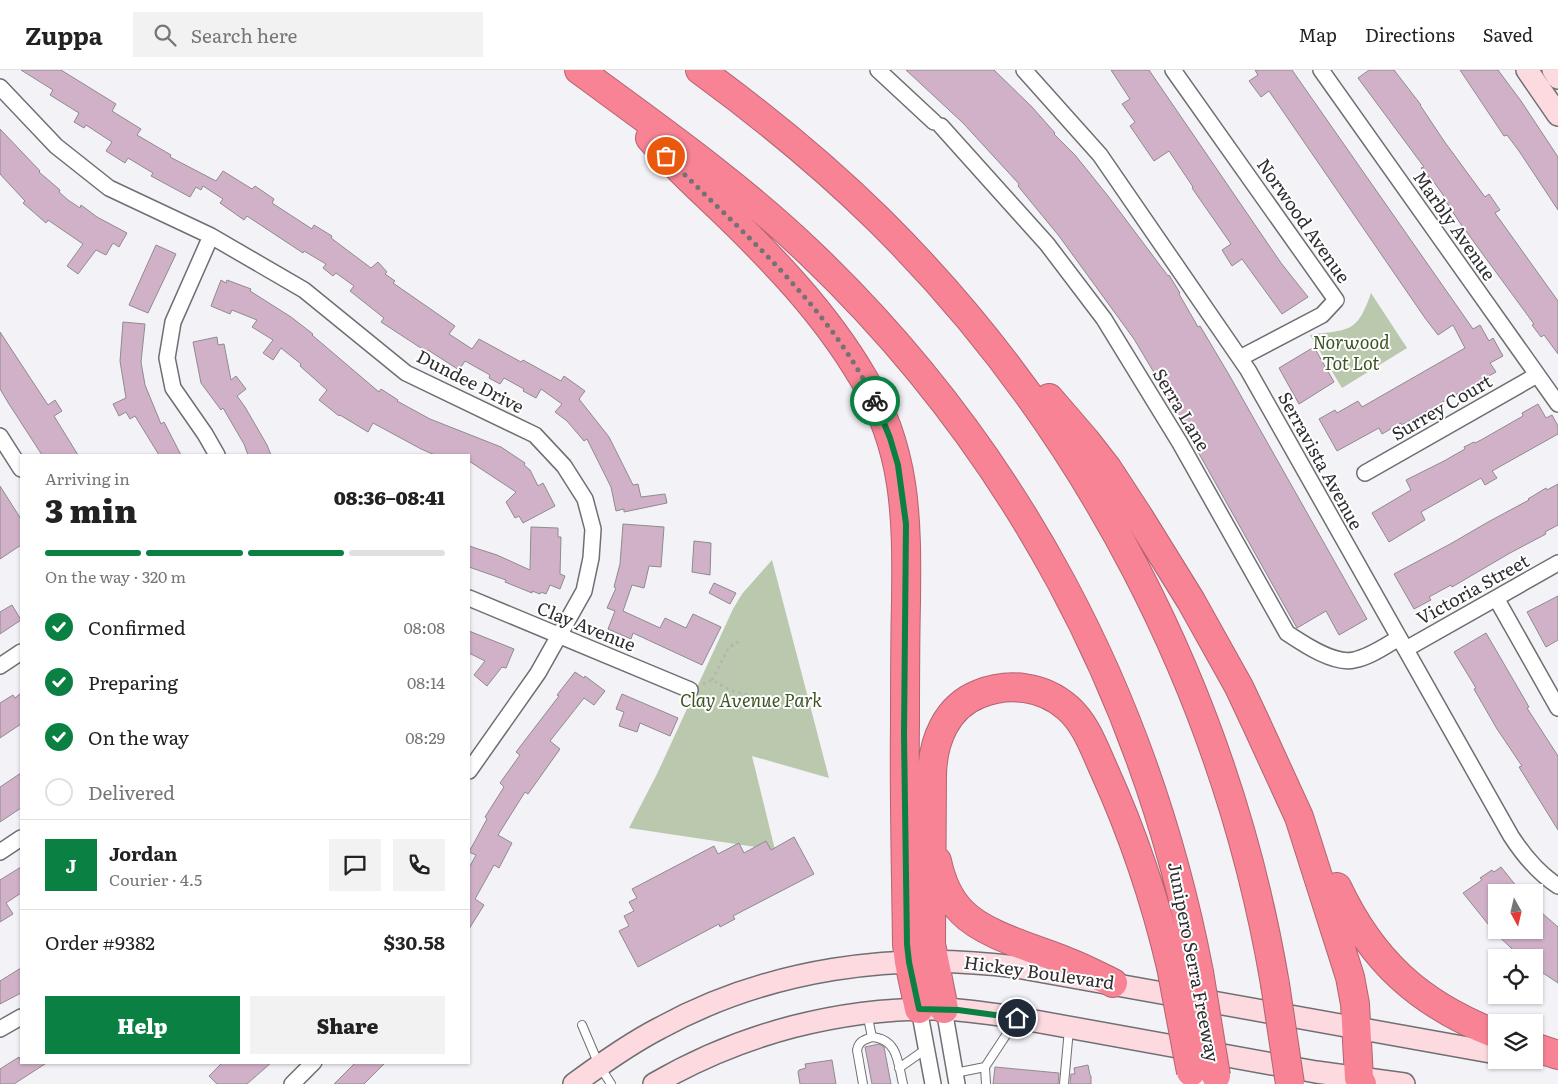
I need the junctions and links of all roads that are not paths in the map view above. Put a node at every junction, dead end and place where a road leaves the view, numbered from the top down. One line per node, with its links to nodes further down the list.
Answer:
1 (579, 70): 11 (highway, Junipero Serra Freeway)
2 (700, 70): 14 (highway)
3 (878, 70): 26 (street, Serra Lane)
4 (1024, 70): 15 (street, Serravista Avenue)
5 (1173, 70): 15 (street, Norwood Avenue)
6 (1321, 70): 16 (street, Marbly Avenue)
7 (1527, 70): 12 (main road)
8 (1553, 70): 9 (main road)
9 (1558, 78)
10 (0, 87): 13 (street, Dundee Drive)
11 (609, 92): 37 (highway); 60 (highway, Junipero Serra Freeway, bridge)
12 (1558, 115)
13 (211, 236): 19 (street); 25 (street, Dundee Drive)
14 (964, 313): 32 (highway); 71 (highway, bridge)
15 (1240, 358): 26 (street, Serravista Avenue)
16 (1537, 375): 17 (street, Marbly Avenue); 21 (street, Surrey Court)
17 (1558, 404)
18 (0, 436): 20 (street)
19 (216, 454)
20 (20, 467)
21 (1365, 473)
22 (1558, 563): 24 (street, Victoria Street)
23 (470, 598): 25 (street, Clay Avenue)
24 (1496, 598): 26 (street, Victoria Street); 30 (street)
25 (557, 636): 29 (street, Clay Avenue); 31 (street, Dundee Drive)
26 (1402, 644): 36 (street, Serravista Avenue)
27 (20, 653): 28 (street)
28 (0, 666)
29 (690, 690)
30 (1558, 708)
31 (470, 767)
32 (1299, 817): 45 (highway); 47 (highway)
33 (932, 830): 37 (highway); 38 (highway); 60 (highway, bridge)
34 (20, 839): 35 (street)
35 (0, 852)
36 (1558, 886)
37 (921, 962): 38 (main road, Hickey Boulevard); 39 (highway); 56 (main road, Hickey Boulevard)
38 (1113, 984): 45 (main road, Hickey Boulevard)
39 (932, 1009): 40 (main road); 42 (main road); 49 (street); 59 (street)
40 (867, 1012): 48 (lane); 65 (main road)
41 (20, 1017): 46 (street)
42 (1017, 1018): 44 (main road); 57 (lane)
43 (582, 1025): 56 (lane)
44 (1069, 1027): 61 (main road); 70 (lane)
45 (1355, 1028): 51 (main road, Hickey Boulevard); 61 (highway)
46 (0, 1030)
47 (1488, 1031)
48 (872, 1037): 58 (lane); 66 (lane)
49 (926, 1049): 58 (lane); 68 (street)
50 (1543, 1050): 52 (highway)
51 (1488, 1052)
52 (1558, 1055)
53 (1543, 1062): 55 (main road)
54 (312, 1064): 62 (street)
55 (1558, 1064)
56 (599, 1065): 63 (main road, Hickey Boulevard); 64 (lane)
57 (985, 1067): 59 (lane); 69 (lane)
58 (899, 1068): 67 (lane)
59 (956, 1079)
60 (1204, 1079)
61 (1360, 1081): 72 (main road)
62 (292, 1084)
63 (574, 1084)
64 (611, 1084)
65 (654, 1084)
66 (863, 1084)
67 (903, 1084)
68 (933, 1084)
69 (986, 1084)
70 (1064, 1084)
71 (1290, 1084)
72 (1404, 1084)

